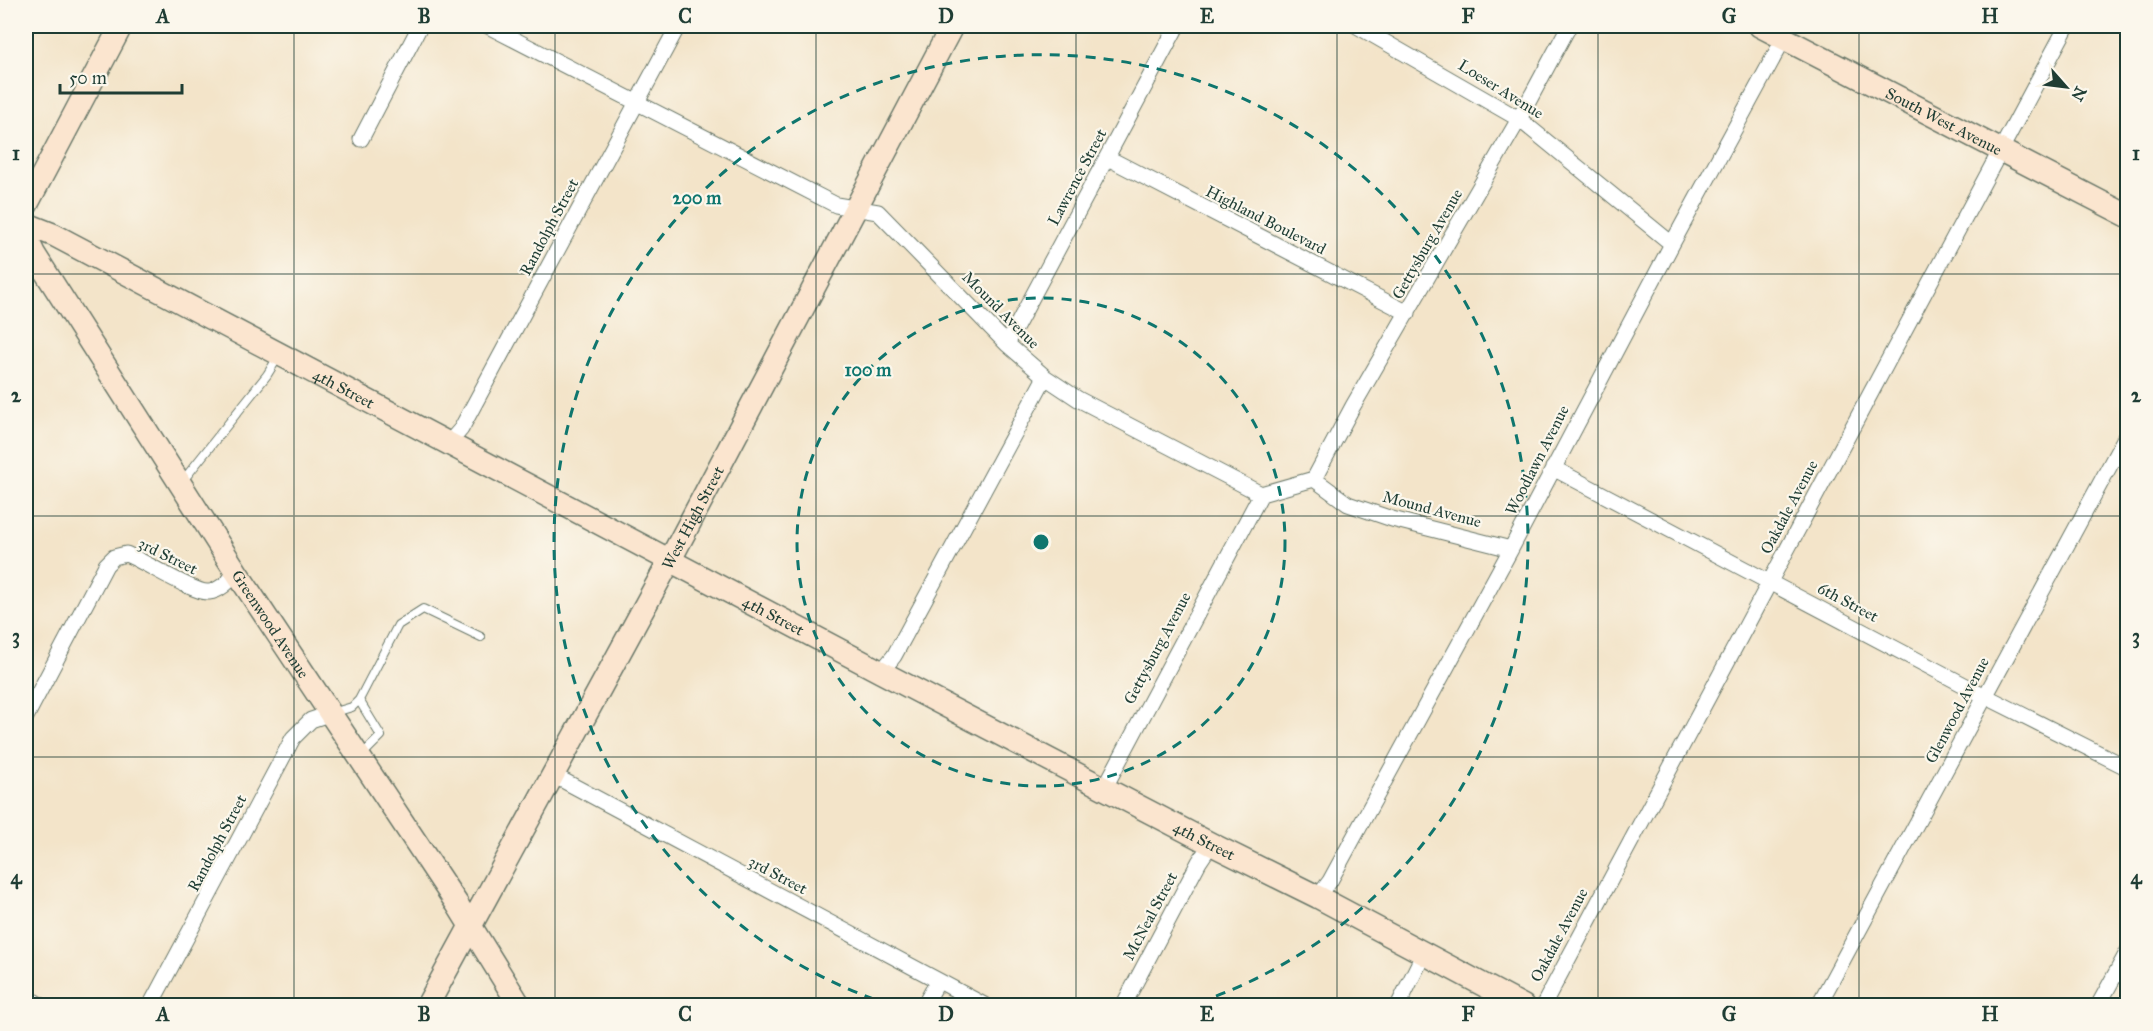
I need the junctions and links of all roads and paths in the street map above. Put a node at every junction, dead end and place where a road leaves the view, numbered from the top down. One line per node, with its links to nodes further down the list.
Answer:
1 (121, 26): 17 (street)
2 (420, 26): 14 (street)
3 (488, 26): 12 (street, Mound Avenue)
4 (678, 26): 12 (street, Randolph Street)
5 (952, 26): 18 (street, West High Street)
6 (1177, 26): 16 (street, Lawrence Street)
7 (1357, 26): 13 (street, Loeser Avenue)
8 (1569, 26): 13 (street, Gettysburg Avenue)
9 (1760, 26): 11 (street, South West Avenue)
10 (2067, 26): 15 (street, Oakdale Avenue)
11 (1784, 38): 15 (street, South West Avenue); 22 (street, Woodlawn Avenue)
12 (638, 101): 18 (street, Mound Avenue); 28 (street, Randolph Street)
13 (1519, 119): 22 (street, Loeser Avenue); 23 (street, Gettysburg Avenue)
14 (361, 139)
15 (2001, 151): 19 (street, South West Avenue); 36 (street, Oakdale Avenue)
16 (1108, 158): 23 (street, Highland Boulevard); 24 (street, Lawrence Street)
17 (26, 206)
18 (856, 210): 24 (street, Mound Avenue); 34 (street, West High Street)
19 (2127, 216)
20 (26, 224): 25 (street, 4th Street)
21 (26, 237): 31 (street, Greenwood Avenue)
22 (1671, 244): 29 (street, Woodlawn Avenue)
23 (1408, 313): 30 (street, Gettysburg Avenue)
24 (1007, 344): 26 (street, Mound Avenue)
25 (279, 356): 28 (street, 4th Street); 31 (lane)
26 (1045, 377): 32 (street, Mound Avenue); 38 (street)
27 (2127, 432): 39 (street, Glenwood Avenue)
28 (448, 444): 34 (street, 4th Street)
29 (1552, 468): 33 (street, Woodlawn Avenue); 36 (street, 6th Street)
30 (1314, 479): 32 (street); 33 (street, Mound Avenue)
31 (181, 484): 35 (street, Greenwood Avenue)
32 (1261, 494): 46 (street, Gettysburg Avenue)
33 (1511, 549): 48 (street, Woodlawn Avenue)
34 (670, 560): 38 (street, 4th Street); 45 (street, West High Street)
35 (237, 573): 41 (street, Greenwood Avenue); 42 (street, 3rd Street)
36 (1770, 581): 39 (street, 6th Street); 63 (street, Oakdale Avenue)
37 (481, 637): 40 (lane)
38 (881, 672): 46 (street, 4th Street)
39 (1985, 696): 44 (street, 6th Street); 64 (street, Glenwood Avenue)
40 (359, 700): 41 (lane); 43 (lane)
41 (332, 713): 43 (street, Greenwood Avenue); 55 (street, Randolph Street)
42 (26, 717)
43 (361, 757): 49 (street, Greenwood Avenue)
44 (2127, 768)
45 (553, 775): 49 (street, West High Street); 52 (street, 3rd Street)
46 (1104, 789): 47 (street, 4th Street)
47 (1211, 844): 48 (street, 4th Street); 60 (street, McNeal Street)
48 (1318, 897): 51 (street, 4th Street)
49 (469, 927): 56 (street, West High Street); 57 (street, Greenwood Avenue)
50 (2127, 951): 65 (street)
51 (1424, 953): 61 (street); 62 (street, 4th Street)
52 (938, 981): 58 (street); 59 (street, 3rd Street)
53 (26, 997): 54 (street)
54 (42, 1005)
55 (150, 1005)
56 (427, 1005)
57 (520, 1005)
58 (924, 1005)
59 (986, 1005)
60 (1124, 1005)
61 (1398, 1005)
62 (1523, 1005)
63 (1543, 1005)
64 (1818, 1005)
65 (2098, 1005)

